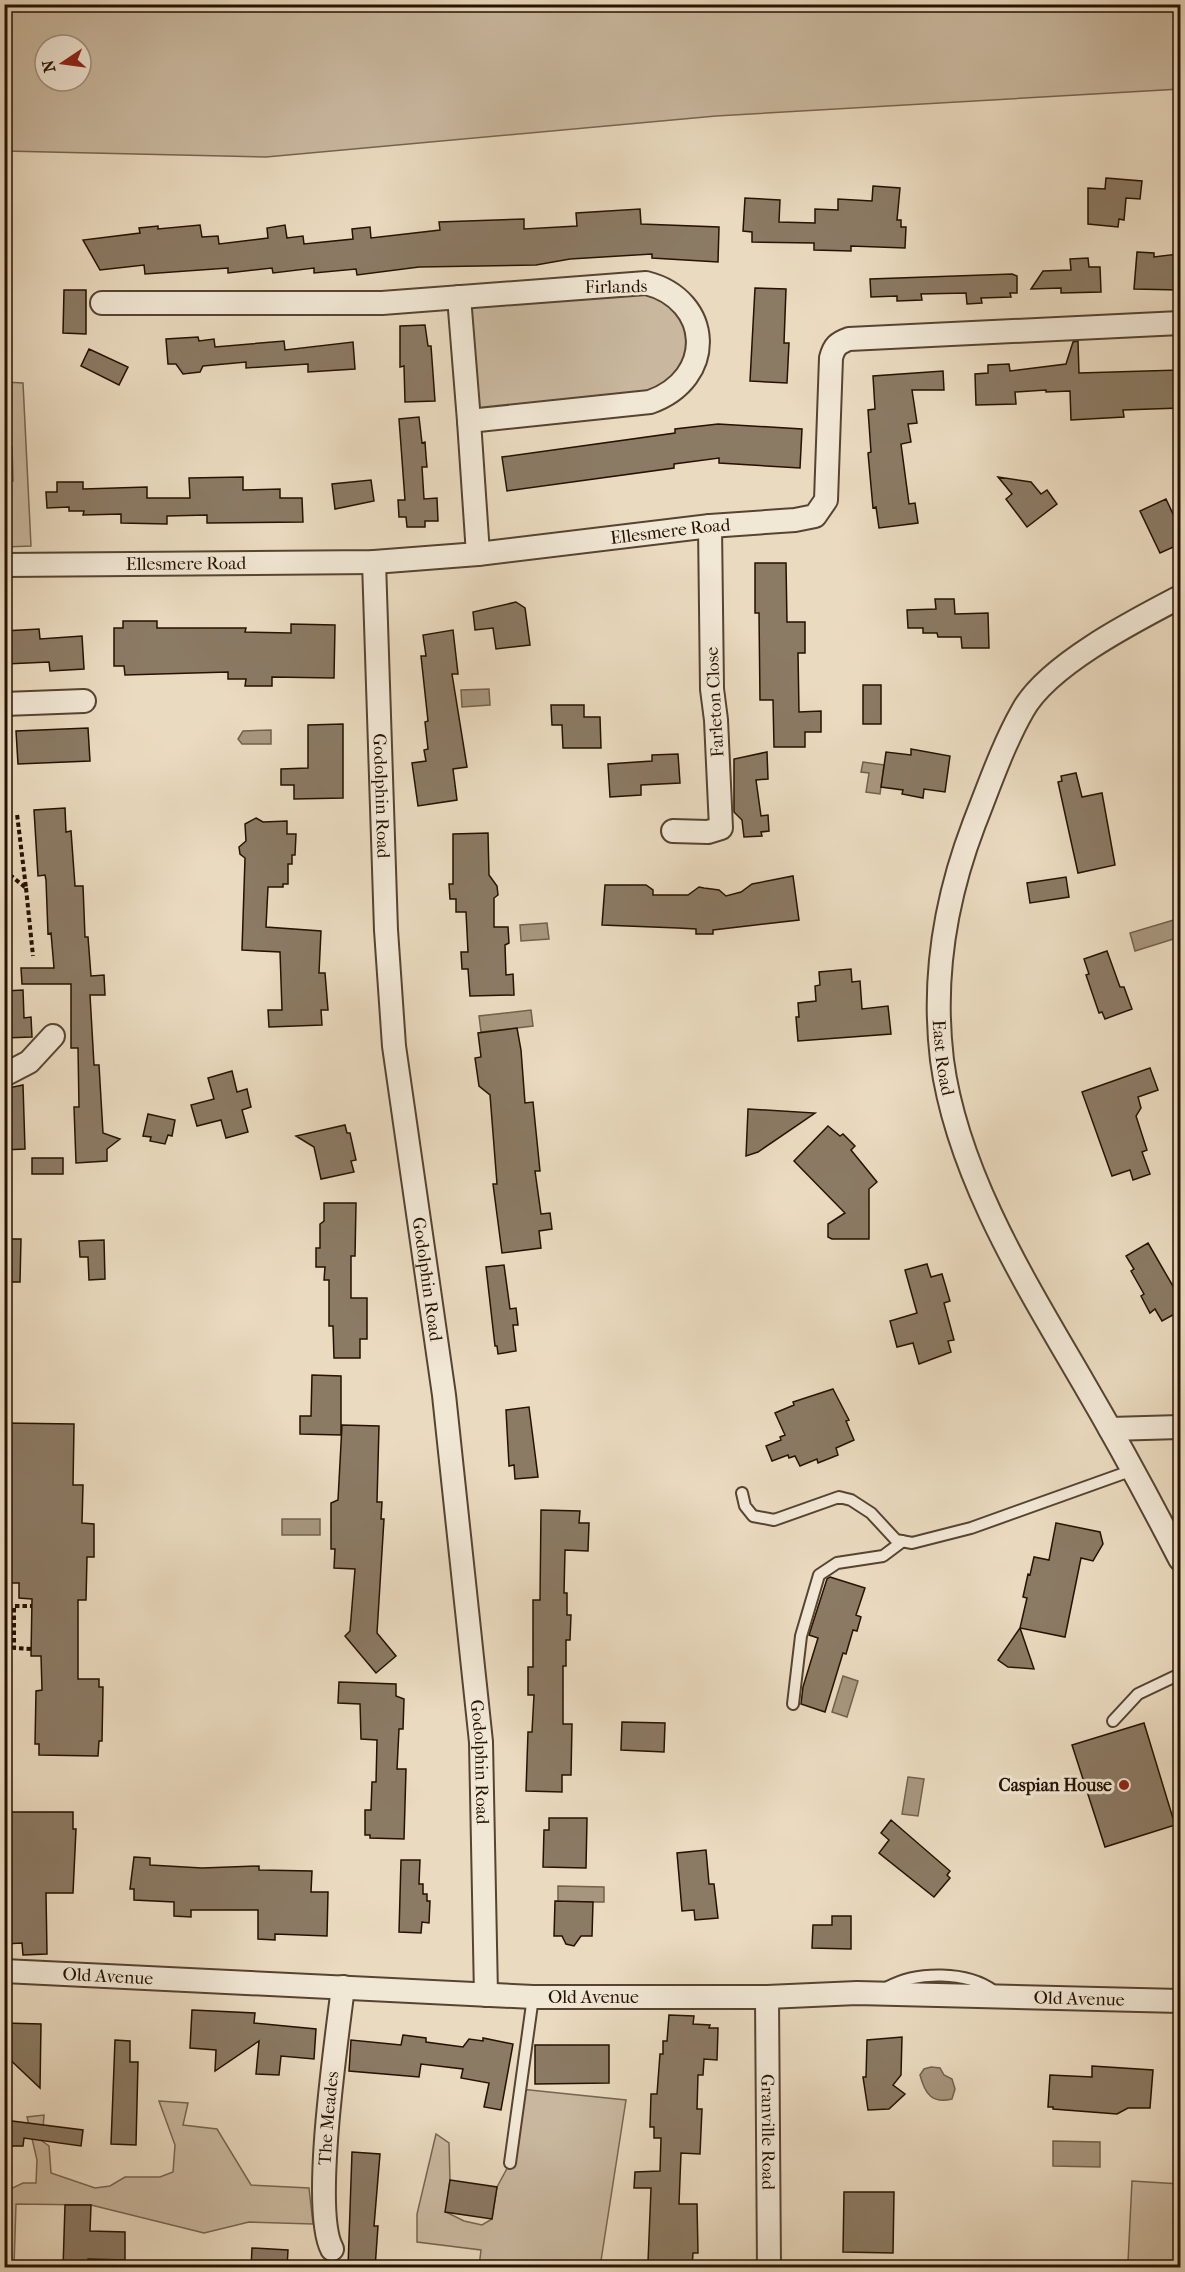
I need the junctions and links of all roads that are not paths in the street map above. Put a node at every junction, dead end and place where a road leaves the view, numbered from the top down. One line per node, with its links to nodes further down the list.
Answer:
1 (459, 297): 2 (street, Firlands); 4 (street); 4 (street, Firlands)
2 (102, 303)
3 (1180, 323): 5 (street, Ellesmere Road)
4 (469, 421): 6 (street)
5 (710, 526): 6 (street, Ellesmere Road); 12 (street, Farleton Close)
6 (478, 554): 7 (street, Ellesmere Road)
7 (374, 562): 8 (street, Ellesmere Road); 26 (street, Godolphin Road)
8 (4, 565)
9 (1180, 597): 16 (street, East Road)
10 (84, 701): 11 (street)
11 (4, 704)
12 (673, 831)
13 (53, 1036): 14 (street)
14 (4, 1076)
15 (1180, 1427): 16 (street)
16 (1110, 1429): 17 (street, East Road)
17 (1132, 1470): 19 (lane); 20 (street, East Road)
18 (742, 1493): 19 (lane)
19 (903, 1541): 22 (lane)
20 (1180, 1559)
21 (1180, 1674): 23 (lane)
22 (793, 1704)
23 (1113, 1721)
24 (4, 1971): 25 (street, Old Avenue)
25 (343, 1987): 26 (street, Old Avenue); 31 (street, The Meades)
26 (486, 1995): 27 (street, Old Avenue)
27 (533, 1997): 28 (street, Old Avenue); 30 (lane)
28 (767, 1997): 29 (street, Old Avenue); 32 (street, Granville Road)
29 (1180, 2001)
30 (510, 2163)
31 (332, 2249)
32 (769, 2268)

